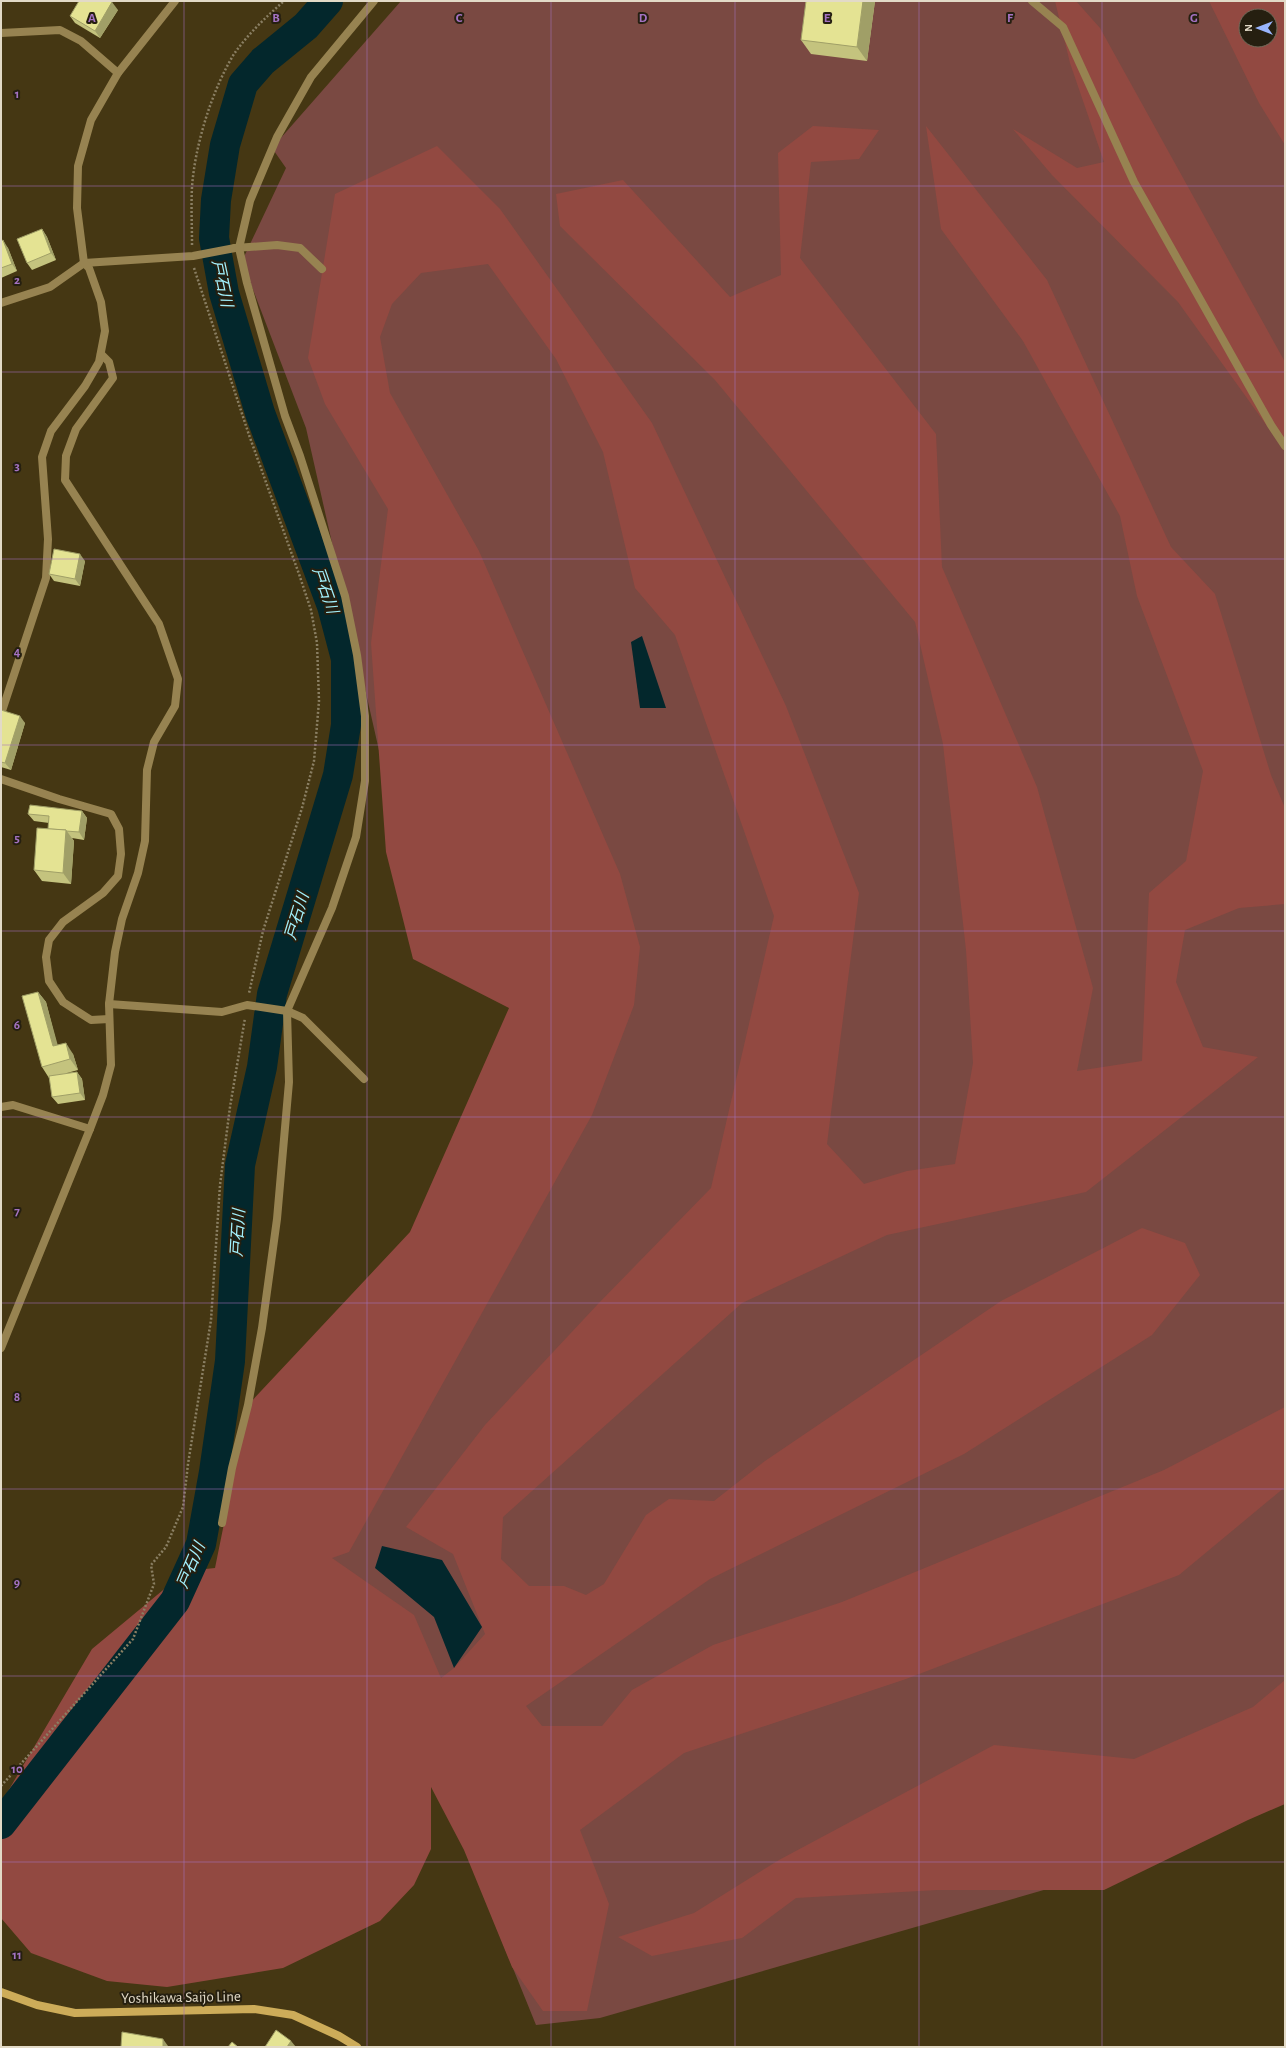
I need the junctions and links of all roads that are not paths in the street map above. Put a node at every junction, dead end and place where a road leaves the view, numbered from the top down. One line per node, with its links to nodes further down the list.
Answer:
1 (175, 1): 5 (street)
2 (374, 1): 6 (street)
3 (1032, 1): 11 (street)
4 (1, 33): 5 (street)
5 (118, 73): 7 (street)
6 (237, 248): 7 (street); 8 (street); 15 (street)
7 (84, 263): 9 (street); 10 (street)
8 (322, 269)
9 (1, 303)
10 (101, 354): 12 (street); 14 (street)
11 (1285, 446)
12 (1, 714)
13 (1, 779): 16 (street)
14 (109, 1004): 15 (street); 16 (street)
15 (287, 1011): 17 (street); 21 (street)
16 (108, 1019): 19 (street)
17 (364, 1079)
18 (1, 1107): 19 (street)
19 (90, 1129): 20 (street)
20 (1, 1348)
21 (222, 1523)
22 (1, 1992): 23 (main road, Yoshikawa Saijo Line)
23 (357, 2047)

